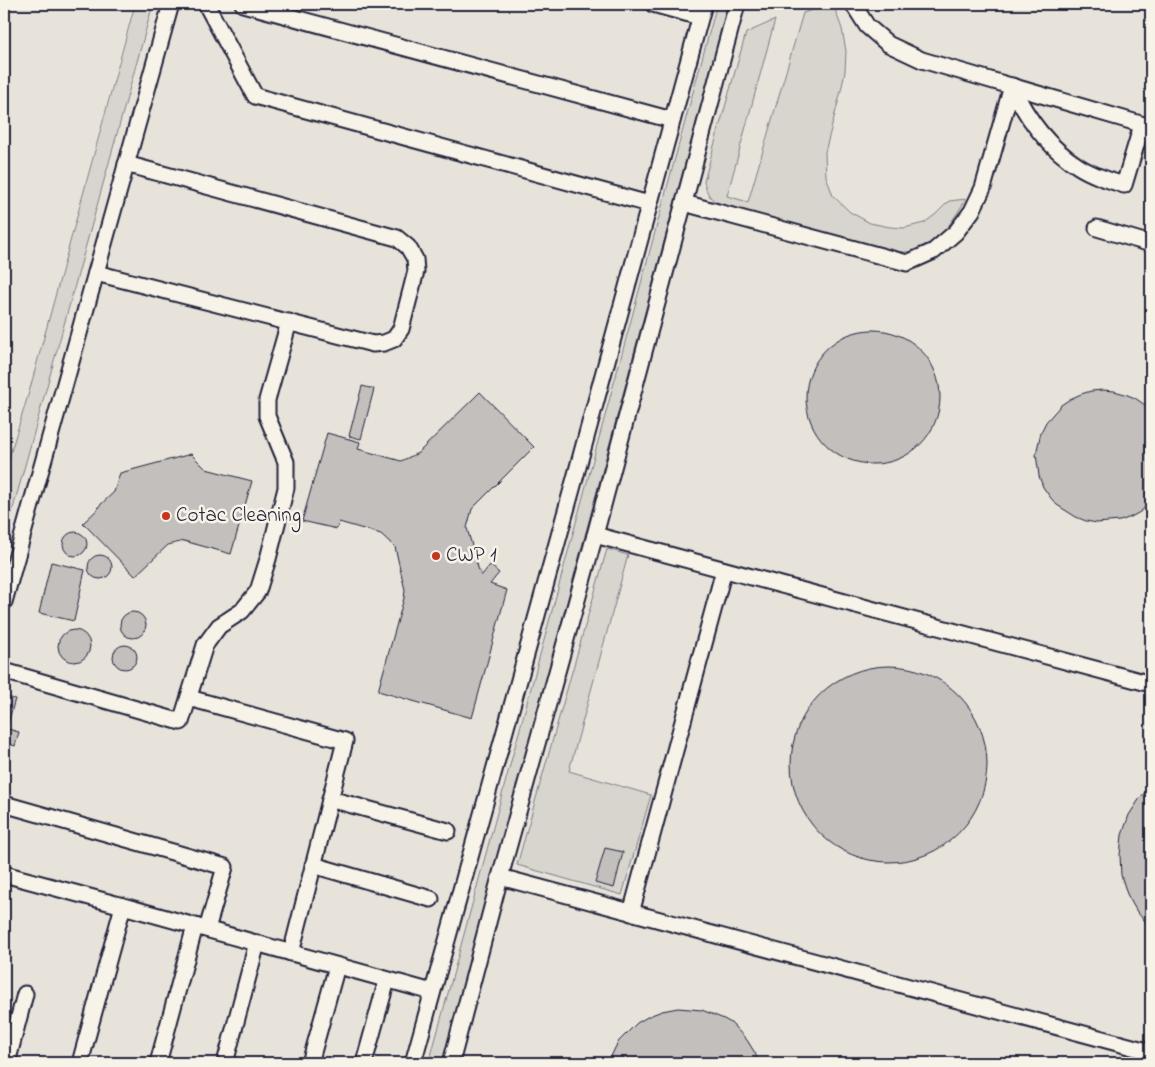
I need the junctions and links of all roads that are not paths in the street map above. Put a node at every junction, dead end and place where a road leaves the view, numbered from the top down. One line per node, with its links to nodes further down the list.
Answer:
1 (171, 4): 11 (lane)
2 (206, 4): 13 (lane)
3 (243, 4): 9 (lane)
4 (653, 4): 7 (lane)
5 (737, 4): 12 (lane)
6 (853, 4): 8 (lane)
7 (702, 10): 9 (lane)
8 (1012, 86): 10 (lane); 10 (lane); 12 (lane)
9 (672, 120): 13 (lane)
10 (1147, 126)
11 (126, 164): 16 (lane); 17 (lane)
12 (684, 203): 18 (lane)
13 (649, 204): 38 (lane)
14 (1098, 228): 15 (lane)
15 (1151, 244)
16 (96, 273): 17 (lane); 20 (lane)
17 (289, 322): 23 (lane)
18 (595, 535): 19 (lane); 29 (lane)
19 (724, 570): 22 (lane); 32 (lane)
20 (4, 602)
21 (4, 671): 23 (lane)
22 (1151, 684)
23 (189, 698): 24 (lane)
24 (330, 799): 26 (lane); 27 (lane)
25 (4, 804): 33 (lane)
26 (448, 831)
27 (313, 865): 30 (lane); 35 (lane)
28 (4, 874): 31 (lane)
29 (500, 877): 32 (lane); 48 (lane)
30 (431, 899)
31 (123, 906): 33 (lane); 42 (lane)
32 (631, 913): 40 (lane)
33 (201, 927): 34 (lane); 43 (lane)
34 (257, 943): 35 (lane); 44 (lane)
35 (291, 953): 36 (lane)
36 (337, 966): 37 (lane); 45 (lane)
37 (388, 980): 38 (lane); 46 (lane)
38 (432, 992): 47 (lane)
39 (25, 994): 41 (lane)
40 (1151, 1052)
41 (7, 1063)
42 (80, 1063)
43 (158, 1063)
44 (225, 1063)
45 (310, 1063)
46 (364, 1063)
47 (413, 1063)
48 (451, 1063)

